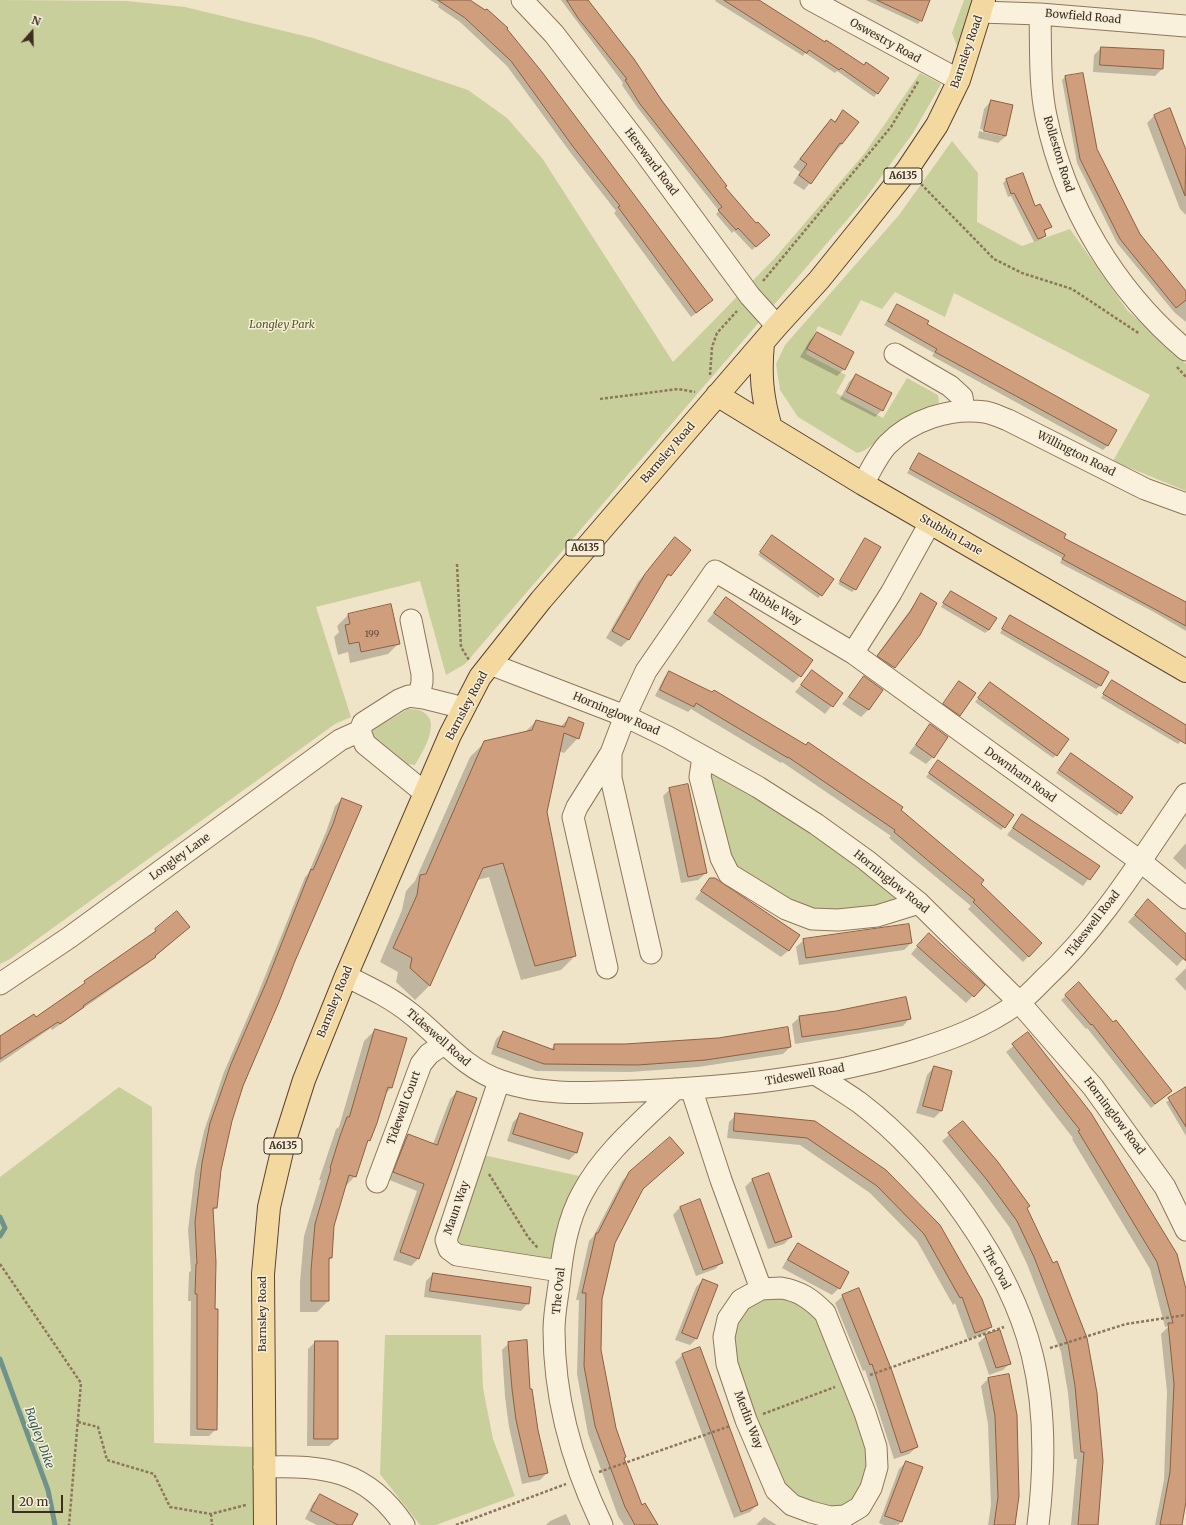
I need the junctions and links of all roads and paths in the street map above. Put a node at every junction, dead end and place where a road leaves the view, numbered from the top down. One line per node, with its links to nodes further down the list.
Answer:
1 (522, 0): 9 (street, Hereward Road)
2 (811, 0): 6 (street, Oswestry Road)
3 (982, 6): 4 (street, Bowfield Road); 7 (main road, Barnsley Road / A6135)
4 (1040, 14): 5 (street, Bowfield Road); 14 (street, Rolleston Road)
5 (1186, 26)
6 (927, 64): 7 (street, Oswestry Road); 9 (path)
7 (959, 80): 8 (main road, Barnsley Road / A6135)
8 (908, 170): 10 (main road, Barnsley Road / A6135); 11 (path)
9 (750, 296): 10 (street, Hereward Road); 16 (path)
10 (777, 326): 12 (main road, Barnsley Road / A6135)
11 (1141, 335)
12 (763, 343): 16 (main road, Barnsley Road / A6135); 19 (main road)
13 (895, 354): 18 (street)
14 (1181, 358): 15 (path)
15 (1186, 377)
16 (717, 395): 17 (path); 19 (main road, Stubbin Lane); 26 (main road, Barnsley Road / A6135)
17 (600, 399)
18 (964, 410): 20 (street, Willington Road); 21 (street, Willington Road)
19 (771, 428): 20 (main road, Stubbin Lane)
20 (863, 484): 22 (main road, Stubbin Lane)
21 (1186, 504)
22 (930, 523): 25 (street); 27 (main road, Stubbin Lane)
23 (457, 564): 26 (path)
24 (411, 620): 28 (street)
25 (853, 653): 30 (street, Ribble Way); 36 (street, Downham Road)
26 (485, 670): 29 (main road, Barnsley Road / A6135); 30 (street, Horninglow Road)
27 (1186, 671)
28 (419, 698): 29 (street, Longley Lane); 31 (street, Longley Lane)
29 (464, 708): 34 (main road, Barnsley Road / A6135)
30 (625, 716): 32 (street); 33 (street, Horninglow Road)
31 (360, 731): 34 (street); 42 (street, Longley Lane)
32 (611, 753): 39 (street); 40 (street)
33 (703, 757): 38 (street, Horninglow Road); 38 (street)
34 (425, 793): 41 (main road, Barnsley Road / A6135)
35 (1186, 794): 36 (street, Tideswell Road)
36 (1140, 861): 37 (street, Downham Road); 43 (street, Tideswell Road)
37 (1186, 898)
38 (919, 903): 43 (street, Horninglow Road)
39 (651, 953)
40 (607, 968)
41 (346, 976): 44 (street, Tideswell Road); 61 (main road, Barnsley Road / A6135)
42 (0, 984)
43 (1020, 1002): 45 (street, Tideswell Road); 50 (street, Horninglow Road)
44 (444, 1044): 46 (street, Tideswell Road); 49 (street, Tidewell Court)
45 (817, 1074): 47 (street, Tideswell Road); 56 (street, The Oval)
46 (499, 1081): 47 (street, Tideswell Road); 48 (street, Maun Way)
47 (683, 1089): 53 (street, The Oval); 54 (street)
48 (475, 1152): 51 (path); 53 (street, Maun Way)
49 (377, 1182)
50 (1186, 1230)
51 (539, 1248)
52 (0, 1264): 60 (path)
53 (560, 1271): 62 (street, The Oval)
54 (762, 1289): 58 (street, Merlin Way); 59 (street, Merlin Way)
55 (1186, 1314): 57 (path)
56 (1022, 1321): 57 (street, The Oval); 58 (path)
57 (1032, 1354): 72 (street, The Oval)
58 (853, 1380): 59 (path); 65 (street, Merlin Way)
59 (746, 1420): 62 (path); 65 (street, Merlin Way)
60 (78, 1422): 64 (path); 66 (path)
61 (264, 1467): 63 (main road, Barnsley Road / A6135); 69 (street)
62 (581, 1479): 70 (path); 71 (street, The Oval)
63 (265, 1500): 64 (path); 68 (main road, Barnsley Road / A6135)
64 (211, 1514): 67 (path)
65 (846, 1520)
66 (69, 1525)
67 (212, 1525)
68 (265, 1525)
69 (404, 1525)
70 (456, 1525)
71 (602, 1525)
72 (1038, 1525)

